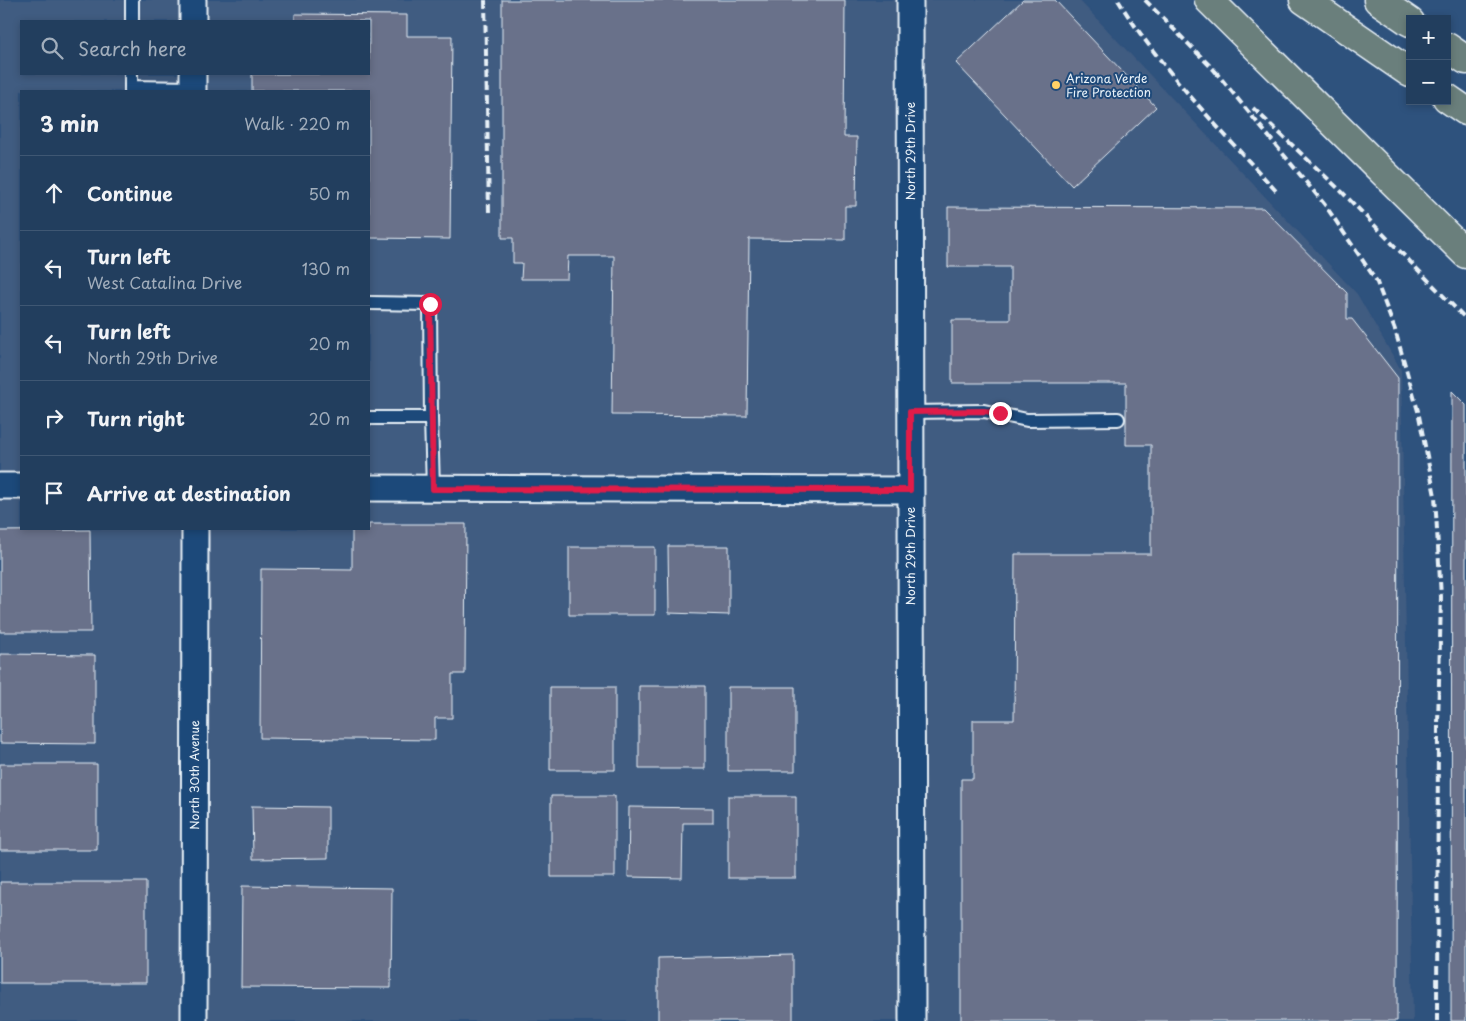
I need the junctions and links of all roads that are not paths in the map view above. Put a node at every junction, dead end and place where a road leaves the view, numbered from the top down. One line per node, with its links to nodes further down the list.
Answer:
1 (132, 0): 8 (lane)
2 (193, 0): 9 (street)
3 (910, 0): 19 (street, North 29th Drive)
4 (1209, 0): 17 (main road)
5 (1304, 0): 12 (main road)
6 (1378, 0): 7 (main road)
7 (1406, 19)
8 (132, 20)
9 (193, 20)
10 (1451, 50): 11 (main road)
11 (1466, 60)
12 (1406, 70)
13 (131, 84): 14 (lane)
14 (193, 84)
15 (1451, 101): 16 (main road)
16 (1466, 111)
17 (1466, 254)
18 (370, 303): 21 (lane)
19 (910, 412): 22 (lane); 27 (street, North 29th Drive)
20 (370, 418): 21 (lane)
21 (431, 418): 26 (lane)
22 (1118, 419)
23 (0, 486): 24 (street)
24 (20, 486)
25 (370, 488): 26 (street)
26 (433, 489): 27 (street)
27 (910, 490): 30 (street, North 29th Drive)
28 (195, 530): 29 (street, North 30th Avenue)
29 (194, 1021)
30 (912, 1021)

